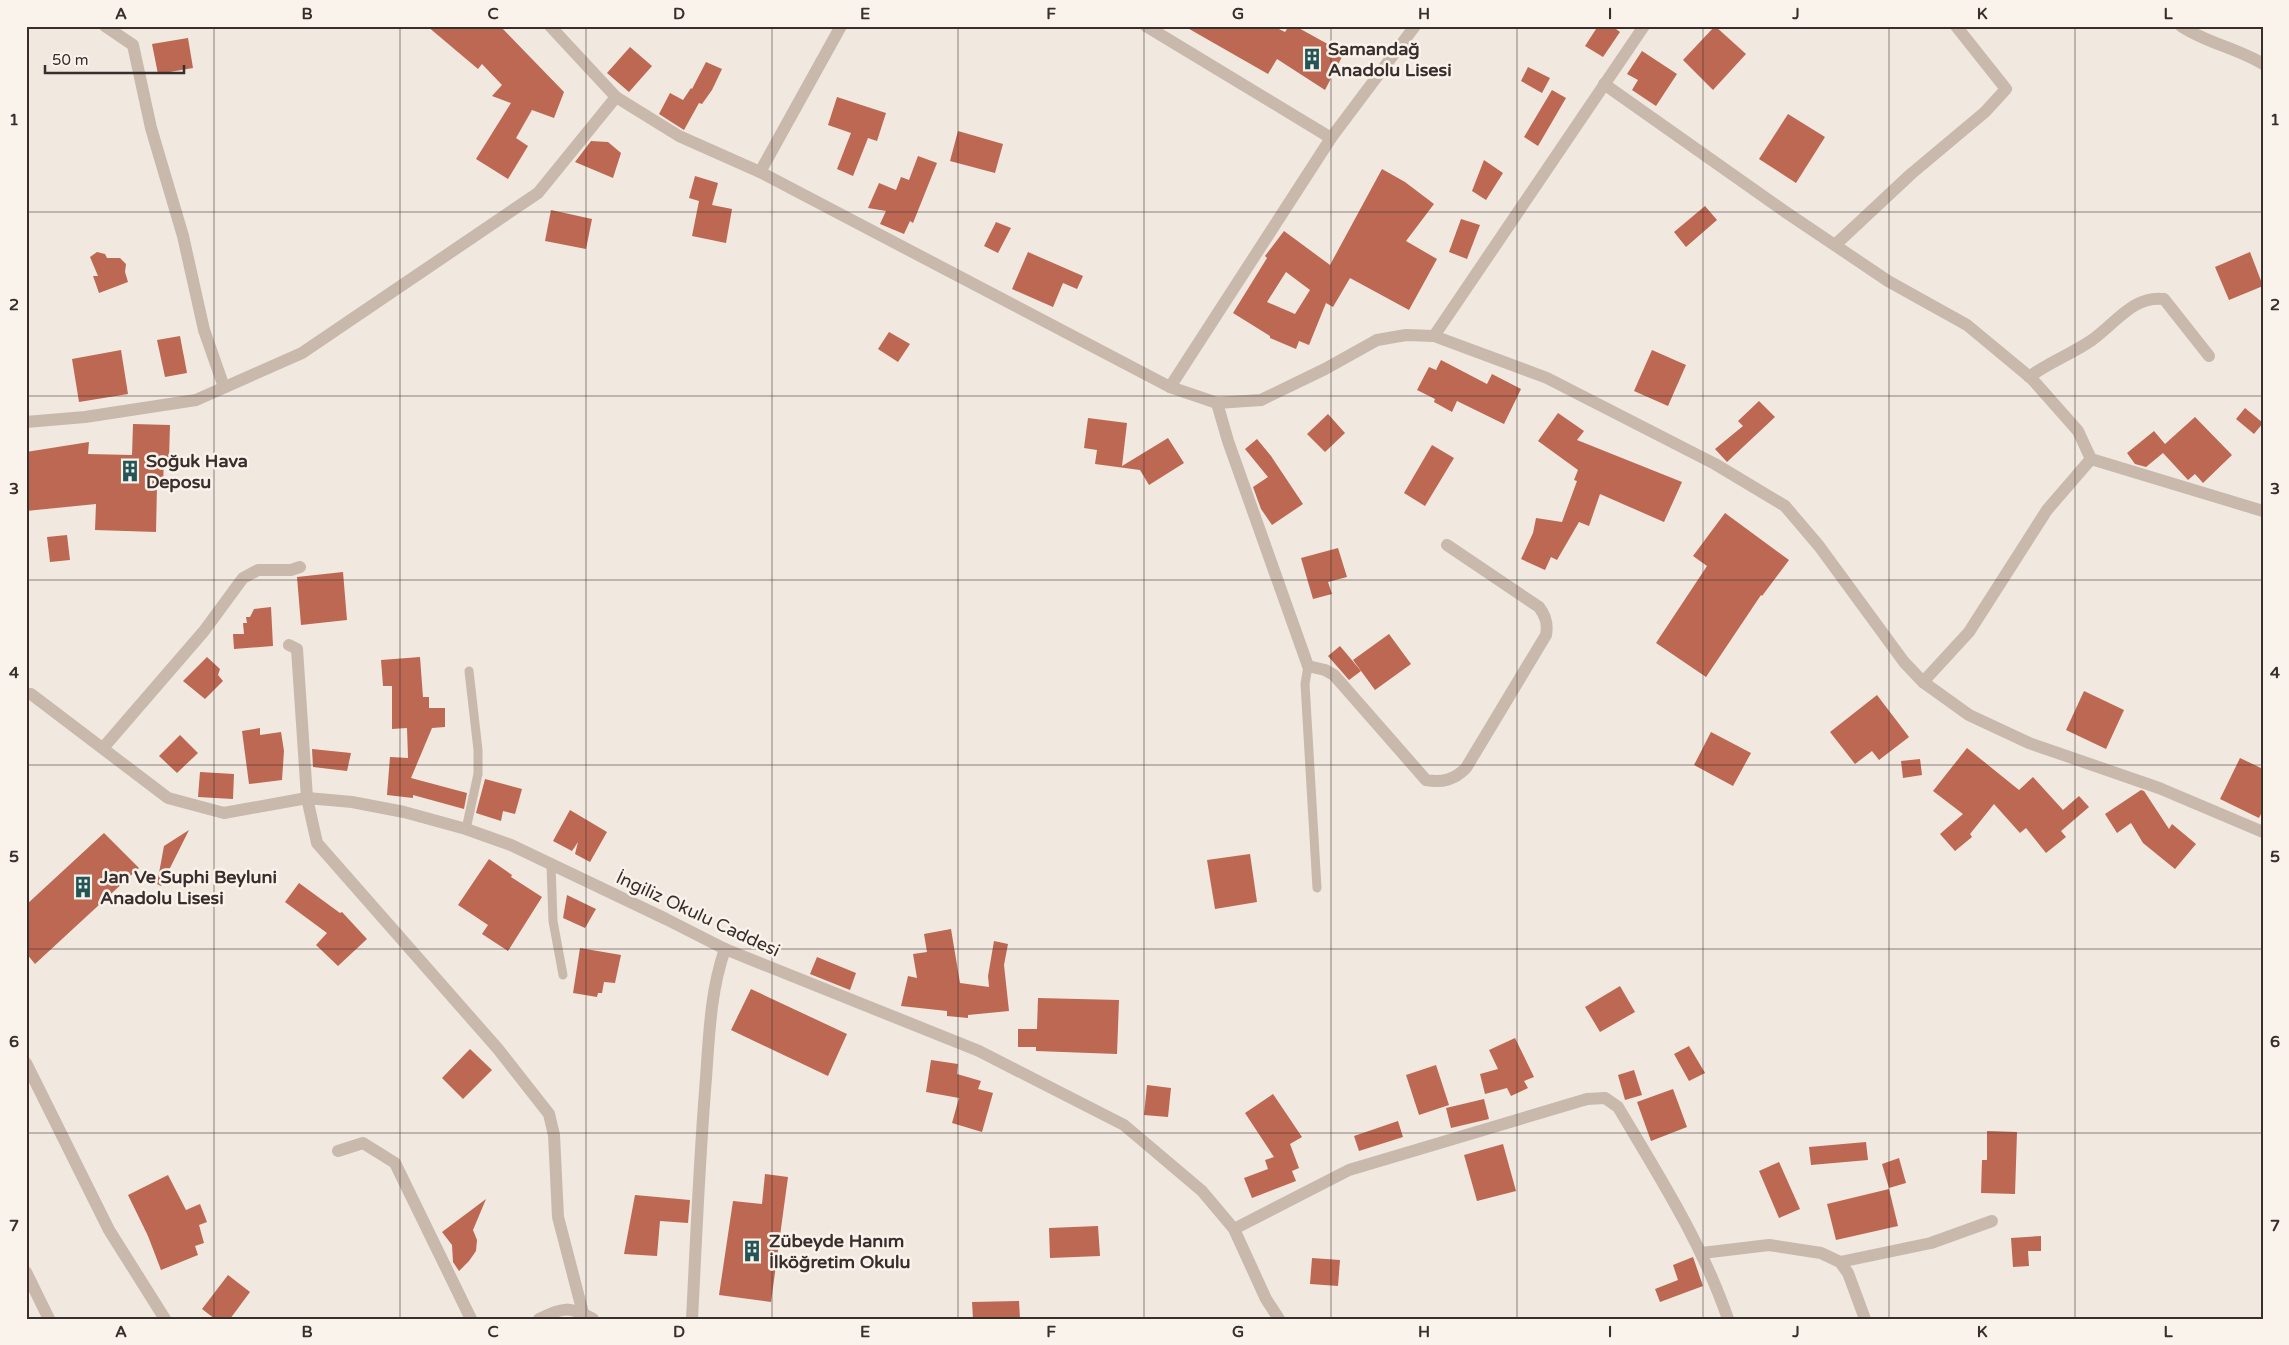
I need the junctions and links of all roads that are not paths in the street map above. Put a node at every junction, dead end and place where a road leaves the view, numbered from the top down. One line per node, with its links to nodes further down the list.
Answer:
1 (105, 26): 18 (street)
2 (550, 26): 11 (street)
3 (841, 26): 13 (street)
4 (1146, 26): 12 (street)
5 (1415, 26): 12 (street)
6 (1644, 26): 10 (street)
7 (1956, 26): 14 (street)
8 (2181, 26): 9 (street)
9 (2263, 64)
10 (1604, 84): 14 (street); 15 (street)
11 (616, 97): 13 (street); 18 (street)
12 (1331, 138): 19 (street)
13 (760, 172): 19 (street)
14 (1835, 245): 17 (street)
15 (1434, 336): 20 (street); 29 (street)
16 (2208, 356): 17 (street)
17 (2029, 377): 22 (street)
18 (224, 387): 21 (street)
19 (1170, 387): 20 (street)
20 (1217, 403): 27 (street)
21 (26, 422)
22 (2091, 459): 23 (street); 29 (street)
23 (2263, 511)
24 (1447, 545): 27 (street)
25 (300, 567): 31 (street)
26 (289, 644): 32 (street)
27 (1308, 666): 36 (lane)
28 (469, 670): 33 (lane)
29 (1924, 682): 34 (street)
30 (26, 694): 31 (street, İngiliz Okulu Caddesi)
31 (103, 748): 32 (street, İngiliz Okulu Caddesi)
32 (307, 798): 33 (street, İngiliz Okulu Caddesi); 46 (street)
33 (466, 829): 35 (street, İngiliz Okulu Caddesi)
34 (2263, 832)
35 (551, 865): 37 (street, İngiliz Okulu Caddesi); 38 (lane)
36 (1317, 888)
37 (725, 949): 42 (street, İngiliz Okulu Caddesi); 51 (street)
38 (564, 975)
39 (26, 1063): 48 (street)
40 (338, 1151): 49 (street)
41 (1992, 1221): 44 (street)
42 (1234, 1229): 43 (street); 52 (street, İngiliz Okulu Caddesi)
43 (1702, 1254): 44 (street); 53 (street)
44 (1840, 1262): 54 (street)
45 (26, 1272): 47 (street)
46 (588, 1316): 50 (street)
47 (49, 1319)
48 (165, 1319)
49 (471, 1319)
50 (539, 1319)
51 (692, 1319)
52 (1279, 1319)
53 (1728, 1319)
54 (1865, 1319)

